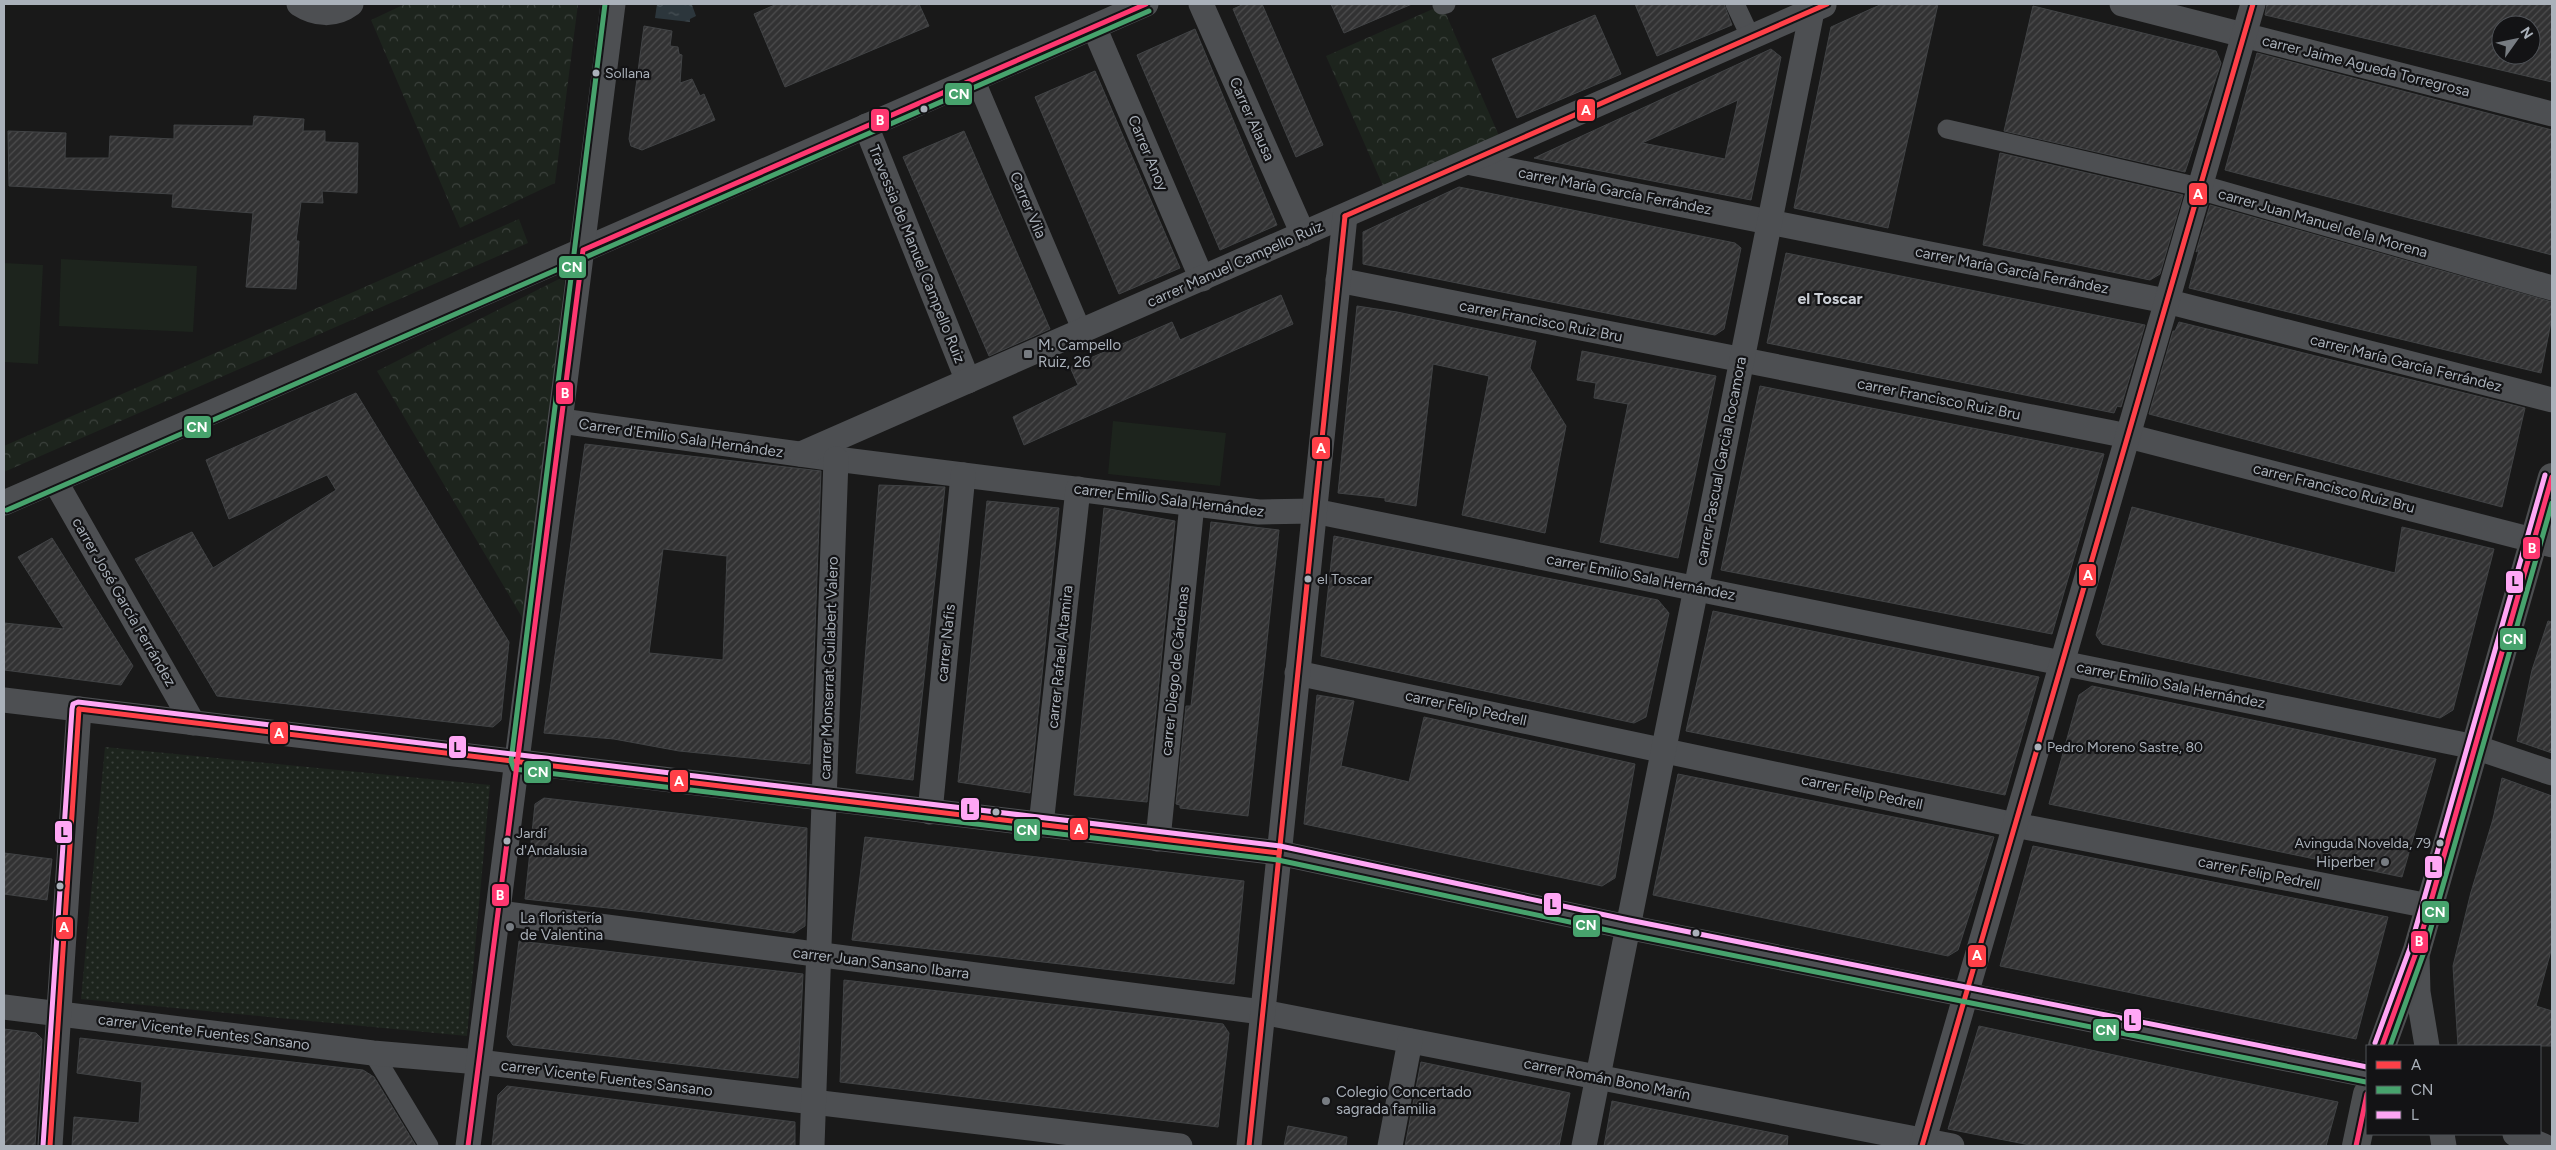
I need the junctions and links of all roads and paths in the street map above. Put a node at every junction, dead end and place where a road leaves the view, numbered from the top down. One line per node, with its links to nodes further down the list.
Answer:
1 (299, 4): 2 (street)
2 (351, 4)
3 (613, 4): 22 (street)
4 (1146, 4): 10 (street)
5 (1202, 4): 21 (street, Carrer Alausa)
6 (1735, 4): 12 (street)
7 (2122, 4): 11 (street, carrer Jaime Agueda Torregrosa)
8 (2253, 4): 11 (street)
9 (1820, 7): 12 (street, carrer Manuel Campello Ruiz); 20 (street, carrer Pascual Garcia Rocamora)
10 (1094, 27): 13 (street); 23 (street, Carrer Anoy)
11 (2244, 35): 14 (street, carrer Jaime Agueda Torregrosa); 18 (street)
12 (1750, 36): 17 (street, carrer Manuel Campello Ruiz)
13 (975, 79): 15 (street); 27 (street, Carrer Vila)
14 (2552, 114)
15 (866, 126): 22 (street); 29 (street, Travessia de Manuel Campello Ruiz)
16 (1947, 129): 18 (street, carrer Juan Manuel de la Morena)
17 (1467, 162): 19 (street, carrer Manuel Campello Ruiz); 20 (street, carrer María García Ferrández)
18 (2200, 188): 25 (street, carrer Juan Manuel de la Morena); 26 (street)
19 (1345, 216): 21 (street, carrer Manuel Campello Ruiz); 24 (street)
20 (1769, 222): 26 (street, carrer María García Ferrández); 28 (street, carrer Pascual Garcia Rocamora)
21 (1303, 234): 23 (street, carrer Manuel Campello Ruiz)
22 (583, 250): 31 (street); 38 (street)
23 (1202, 278): 27 (street, carrer Manuel Campello Ruiz)
24 (1338, 280): 28 (street, carrer Francisco Ruiz Bru); 42 (street)
25 (2552, 288)
26 (2166, 301): 30 (street, carrer María García Ferrández); 33 (street)
27 (1082, 331): 29 (street, carrer Manuel Campello Ruiz)
28 (1741, 360): 33 (street, carrer Francisco Ruiz Bru); 44 (street, carrer Pascual Garcia Rocamora)
29 (968, 381): 32 (street, carrer Manuel Campello Ruiz)
30 (2552, 400)
31 (561, 421): 34 (street, Carrer d'Emilio Sala Hernández); 52 (street)
32 (861, 428): 34 (street, carrer Manuel Campello Ruiz); 35 (street)
33 (2128, 436): 43 (street, carrer Francisco Ruiz Bru); 45 (street)
34 (801, 454): 35 (street, carrer Emilio Sala Hernández)
35 (846, 460): 36 (street, carrer Emilio Sala Hernández); 54 (street, carrer Monserrat Guilabert Valero)
36 (963, 475): 39 (street, carrer Emilio Sala Hernández); 55 (street, carrer Nafis)
37 (2552, 477): 43 (main road)
38 (55, 481): 40 (street); 49 (street, carrer José García Ferrández)
39 (1078, 490): 41 (street, carrer Emilio Sala Hernández); 56 (street, carrer Rafael Altamira)
40 (4, 503)
41 (1192, 504): 42 (street, carrer Emilio Sala Hernández); 58 (street, carrer Diego de Cárdenas)
42 (1314, 511): 44 (street, carrer Emilio Sala Hernández); 46 (street)
43 (2543, 542): 50 (main road)
44 (1695, 588): 45 (street, carrer Emilio Sala Hernández); 51 (street, carrer Pascual Garcia Rocamora)
45 (2062, 663): 50 (street, carrer Emilio Sala Hernández); 57 (street)
46 (1298, 673): 51 (street, carrer Felip Pedrell); 59 (street)
47 (4, 700): 48 (street)
48 (79, 709): 49 (street); 68 (street)
49 (193, 723): 52 (street)
50 (2475, 747): 53 (street, carrer Emilio Sala Hernández); 60 (main road)
51 (1663, 750): 57 (street, carrer Felip Pedrell); 62 (street, carrer Pascual Garcia Rocamora)
52 (518, 762): 54 (street); 61 (street)
53 (2552, 773)
54 (824, 799): 55 (street); 64 (street, carrer Monserrat Guilabert Valero)
55 (930, 812): 56 (street)
56 (1041, 825): 58 (street)
57 (2015, 825): 60 (street, carrer Felip Pedrell); 65 (street)
58 (1158, 839): 59 (street)
59 (1279, 853): 62 (street); 67 (street)
60 (2429, 906): 63 (main road)
61 (499, 913): 64 (street, carrer Juan Sansano Ibarra); 73 (street)
62 (1627, 927): 65 (street); 75 (street, carrer Pascual Garcia Rocamora)
63 (2417, 950): 70 (main road); 71 (street)
64 (819, 955): 67 (street, carrer Juan Sansano Ibarra); 77 (street, carrer Monserrat Guilabert Valero)
65 (1966, 995): 74 (street); 80 (street)
66 (4, 1007): 68 (street, carrer Vicente Fuentes Sansano)
67 (1262, 1012): 69 (street, carrer Román Bono Marín); 85 (street)
68 (59, 1014): 72 (street, carrer Vicente Fuentes Sansano); 81 (street)
69 (1410, 1041): 75 (street, carrer Román Bono Marín); 86 (street)
70 (2382, 1045)
71 (2427, 1045)
72 (373, 1053): 73 (street, carrer Vicente Fuentes Sansano); 82 (street)
73 (479, 1062): 77 (street, carrer Vicente Fuentes Sansano); 79 (street)
74 (2366, 1076)
75 (1597, 1078): 80 (street, carrer Román Bono Marín); 87 (street, carrer Pascual Garcia Rocamora)
76 (2366, 1099): 89 (main road)
77 (814, 1103): 83 (street, carrer Monserrat Guilabert Valero); 84 (street, carrer Vicente Fuentes Sansano)
78 (2517, 1135): 90 (street)
79 (473, 1140)
80 (1923, 1143): 88 (street, carrer Román Bono Marín)
81 (50, 1146)
82 (430, 1146)
83 (812, 1146)
84 (1180, 1146)
85 (1249, 1146)
86 (1390, 1146)
87 (1584, 1146)
88 (1952, 1146)
89 (2356, 1146)
90 (2544, 1146)

